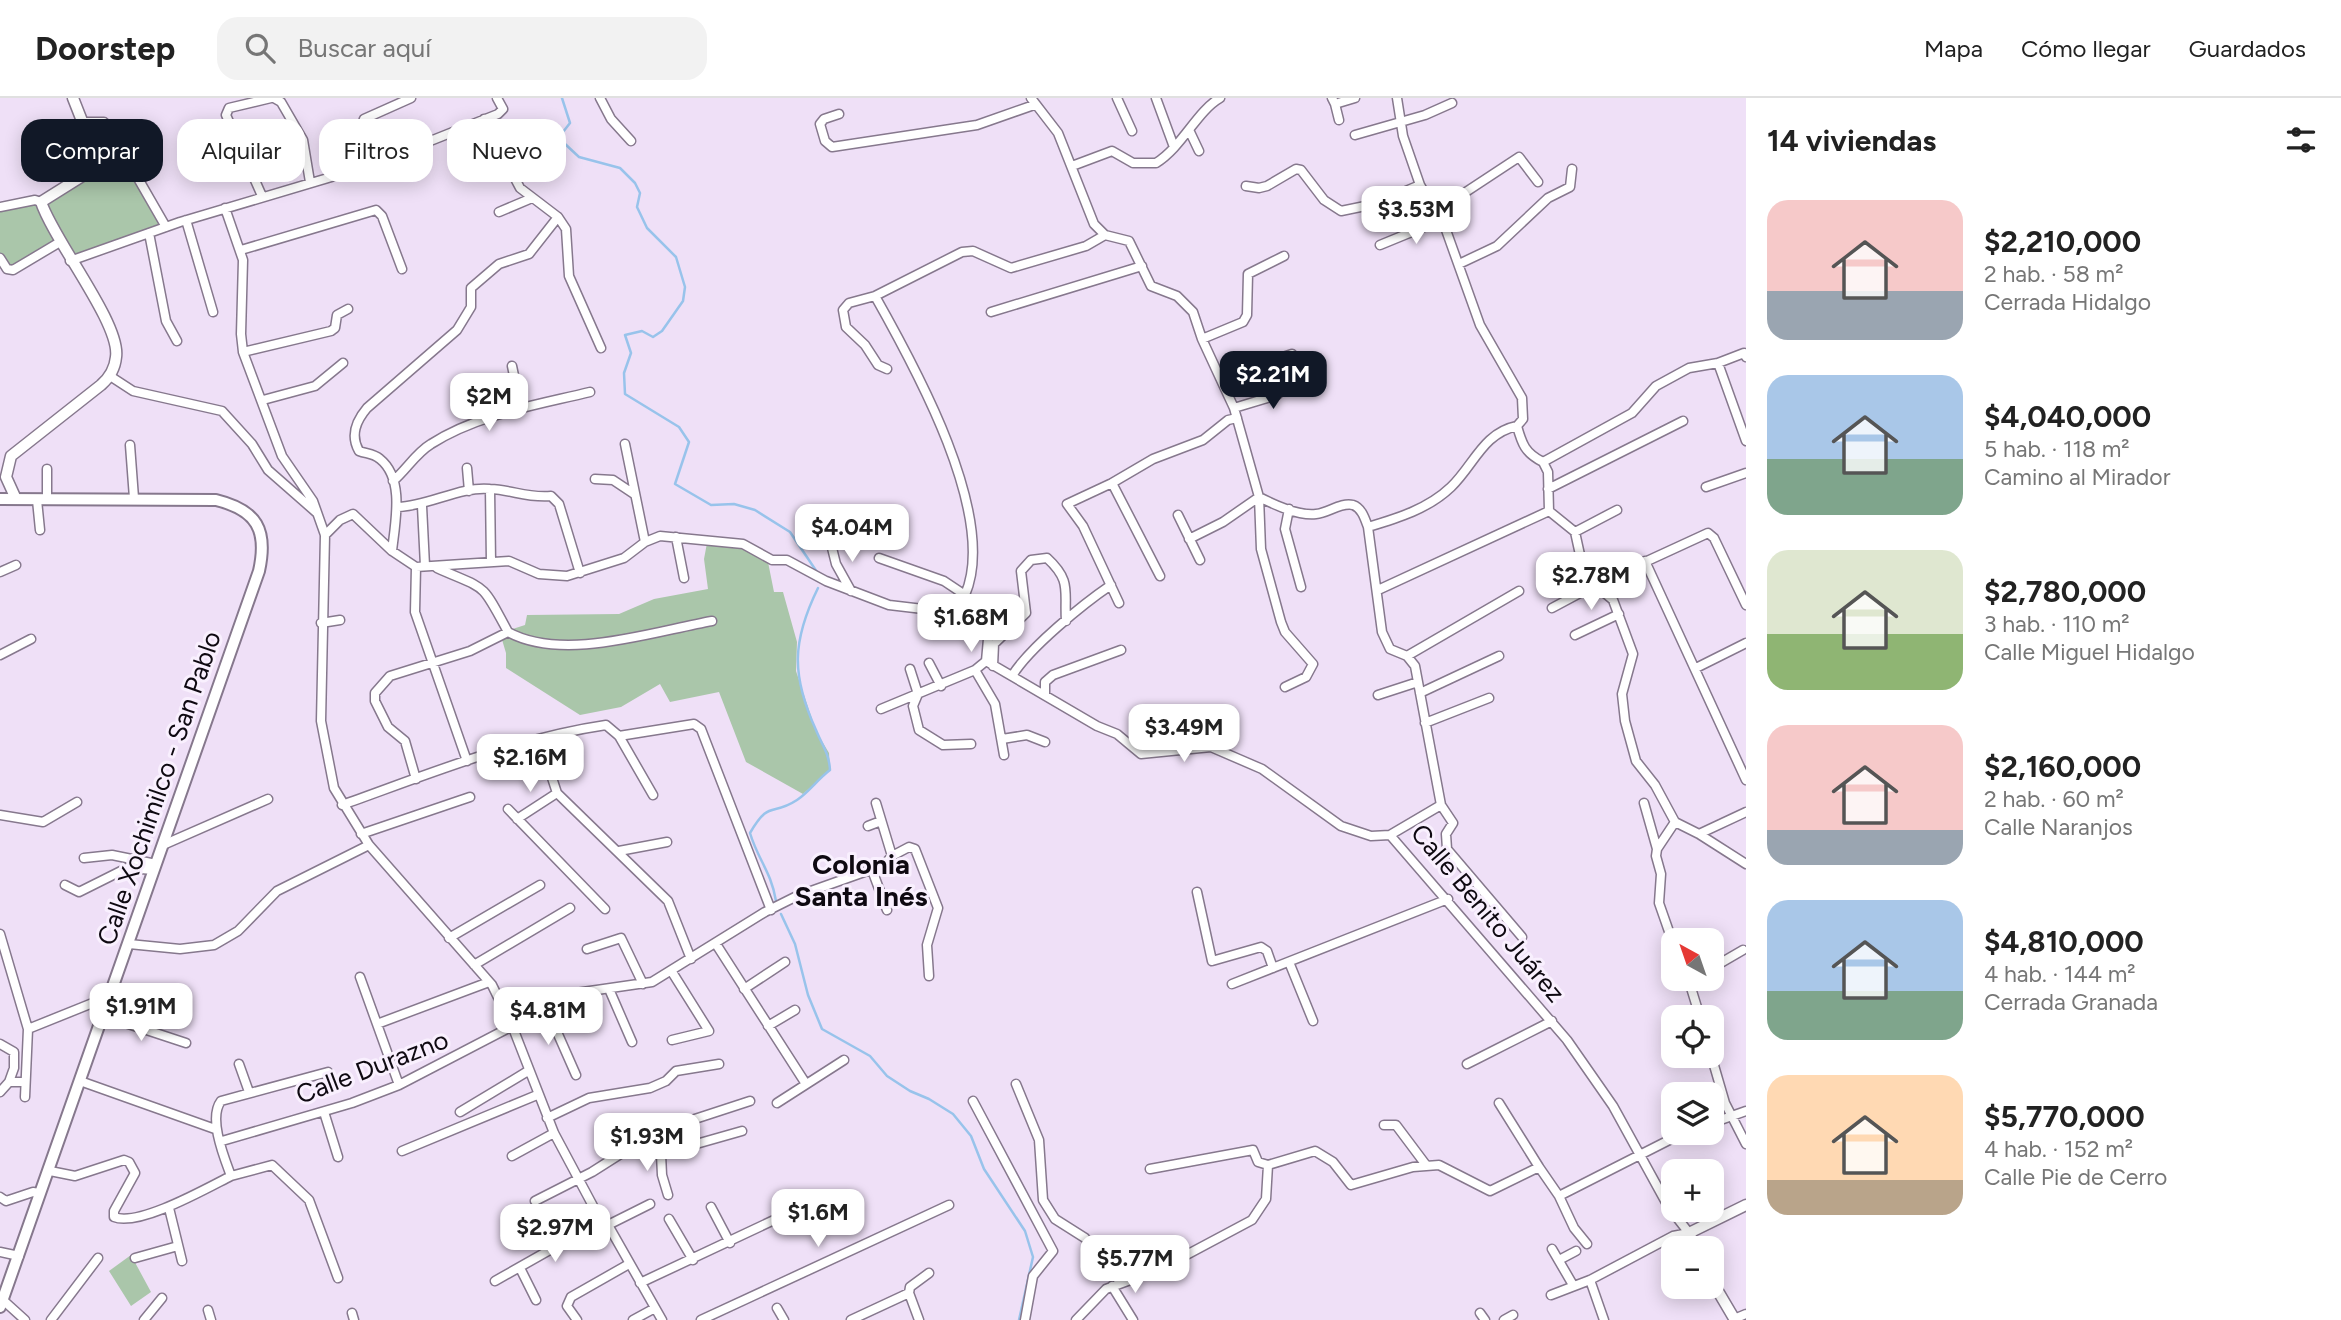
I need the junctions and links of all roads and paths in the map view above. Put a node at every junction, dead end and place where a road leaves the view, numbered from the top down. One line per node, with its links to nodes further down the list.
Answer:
1 (74, 98): 15 (street)
2 (272, 98): 31 (street); 36 (street)
3 (411, 98): 16 (street)
4 (497, 98): 17 (street)
5 (600, 98): 23 (street)
6 (1118, 98): 20 (street)
7 (1156, 98): 24 (street)
8 (1220, 98): 21 (street)
9 (1355, 98): 11 (street)
10 (1397, 98): 19 (street)
11 (1333, 101): 18 (street)
12 (1032, 102): 14 (street); 26 (street)
13 (1452, 103): 19 (street)
14 (839, 114)
15 (83, 119)
16 (365, 119)
17 (484, 119)
18 (1339, 121)
19 (1399, 123): 22 (street); 34 (street)
20 (1132, 131)
21 (1190, 132): 24 (street); 25 (street)
22 (1355, 135)
23 (631, 141)
24 (1174, 147): 26 (street)
25 (1199, 151)
26 (1072, 166): 47 (street)
27 (1572, 169): 54 (street)
28 (319, 179): 31 (street)
29 (73, 182): 38 (street)
30 (140, 182): 45 (street)
31 (310, 182): 36 (street)
32 (517, 182): 37 (street)
33 (1538, 182): 42 (street)
34 (1420, 185): 35 (street); 42 (street)
35 (1246, 186)
36 (262, 196): 40 (street)
37 (532, 198): 41 (street); 43 (street)
38 (41, 202): 39 (street); 48 (street)
39 (0, 207)
40 (225, 208): 44 (street); 50 (street)
41 (499, 212)
42 (1439, 216): 49 (street); 54 (street)
43 (558, 217): 63 (street); 91 (street)
44 (186, 220): 45 (street); 59 (street)
45 (166, 226): 46 (street)
46 (149, 233): 53 (street); 62 (street)
47 (1105, 235): 55 (street); 57 (street)
48 (60, 242): 52 (street); 53 (street)
49 (1380, 245)
50 (242, 250): 56 (street); 64 (street)
51 (1284, 256): 61 (street)
52 (0, 258)
53 (70, 261): 71 (street)
54 (1459, 264): 80 (street)
55 (1142, 266): 60 (street); 61 (street)
56 (402, 269)
57 (874, 296): 70 (street); 136 (street)
58 (348, 309): 64 (street)
59 (213, 312)
60 (991, 312)
61 (1202, 339): 72 (street)
62 (177, 341)
63 (601, 348)
64 (243, 352): 75 (street)
65 (1292, 354): 72 (street)
66 (1745, 354): 68 (street)
67 (342, 363): 75 (street)
68 (1718, 363): 81 (street); 85 (street)
69 (512, 366): 77 (street)
70 (887, 369)
71 (110, 376): 84 (street); 108 (street)
72 (1220, 378): 76 (street)
73 (1291, 382): 76 (street)
74 (590, 392): 77 (street)
75 (263, 400): 108 (street)
76 (1234, 408): 78 (street)
77 (521, 409): 91 (street)
78 (1237, 418): 92 (street); 99 (street)
79 (1684, 421): 95 (street)
80 (1517, 426): 85 (street); 110 (street)
81 (1745, 438)
82 (625, 444): 97 (street)
83 (130, 445): 98 (street)
84 (11, 456): 86 (street); 101 (street)
85 (1543, 462): 95 (street)
86 (0, 467)
87 (467, 468): 96 (street)
88 (47, 469): 102 (street)
89 (1746, 472): 93 (street)
90 (595, 479): 97 (street)
91 (393, 481): 104 (street)
92 (1112, 483): 128 (street); 131 (street)
93 (1706, 487)
94 (490, 489): 96 (street); 122 (street); 127 (street)
95 (1548, 489): 107 (street)
96 (469, 491): 103 (street)
97 (634, 494): 116 (street)
98 (134, 498): 102 (main road, Calle Xochimilco - San Pablo); 200 (main road, Calle Xochimilco - San Pablo)
99 (1259, 498): 105 (street); 115 (street); 163 (street)
100 (0, 499): 101 (main road, Calle Xochimilco - San Pablo)
101 (16, 499): 102 (main road, Calle Xochimilco - San Pablo)
102 (42, 500): 111 (street)
103 (422, 506): 104 (street); 124 (street)
104 (398, 507): 118 (street)
105 (1289, 509): 110 (street); 132 (street)
106 (1616, 510): 112 (street)
107 (1549, 512): 112 (street); 133 (street)
108 (319, 515): 113 (street)
109 (1178, 515): 115 (street)
110 (1368, 527): 133 (street, Calle Benito Juárez)
111 (40, 530)
112 (1575, 532): 130 (street)
113 (325, 535): 118 (street); 145 (street)
114 (676, 537): 116 (street); 129 (street); 134 (street)
115 (1189, 539): 120 (street)
116 (645, 542): 127 (street)
117 (831, 544): 134 (street)
118 (392, 551): 125 (street)
119 (880, 558): 136 (street)
120 (1200, 560)
121 (1644, 561): 130 (street); 138 (street); 157 (street)
122 (491, 562): 124 (street); 127 (street)
123 (16, 565): 126 (street)
124 (430, 566): 125 (street); 146 (street)
125 (416, 567): 154 (street)
126 (0, 572)
127 (580, 573)
128 (1160, 576)
129 (684, 578)
130 (1595, 584): 139 (street); 140 (street)
131 (1111, 585): 137 (street); 143 (street)
132 (1301, 587)
133 (1378, 590): 152 (street, Calle Benito Juárez)
134 (851, 591): 144 (street)
135 (1519, 591): 152 (street)
136 (965, 595): 144 (street)
137 (1119, 603)
138 (1746, 605)
139 (1552, 608)
140 (1619, 614): 147 (street); 194 (street)
141 (340, 620): 145 (street)
142 (712, 621): 146 (street)
143 (1066, 621): 156 (street); 160 (street)
144 (984, 622): 156 (street)
145 (321, 623): 187 (street)
146 (508, 632): 154 (street)
147 (1576, 635)
148 (31, 639): 151 (street)
149 (1746, 643): 157 (street)
150 (1121, 650): 166 (street)
151 (0, 656)
152 (1407, 656): 161 (street, Calle Benito Juárez)
153 (1499, 656): 164 (street)
154 (432, 660): 177 (street); 178 (street)
155 (929, 663): 162 (street)
156 (990, 664): 159 (street); 160 (street)
157 (1696, 668): 179 (street)
158 (909, 669): 165 (street)
159 (975, 670): 162 (street); 172 (street)
160 (1012, 676): 166 (street)
161 (1418, 682): 164 (street, Calle Benito Juárez); 167 (street)
162 (941, 686): 165 (street)
163 (1285, 687)
164 (1420, 693): 170 (street, Calle Benito Juárez)
165 (918, 694): 169 (street); 175 (street)
166 (1045, 694): 198 (street)
167 (1378, 695)
168 (1489, 698): 170 (street)
169 (881, 709)
170 (1425, 723): 188 (street, Calle Benito Juárez)
171 (619, 736): 173 (street); 181 (street); 215 (street)
172 (1002, 739): 174 (street); 176 (street)
173 (540, 741): 177 (street); 180 (street)
174 (1045, 742)
175 (971, 744)
176 (1004, 755)
177 (467, 761): 178 (street)
178 (416, 779): 187 (street)
179 (1746, 780)
180 (558, 793): 192 (street); 203 (street)
181 (653, 795)
182 (470, 797): 196 (street)
183 (268, 799): 200 (street)
184 (77, 802): 191 (street)
185 (876, 803): 193 (street)
186 (1644, 803): 202 (street)
187 (342, 805): 196 (street)
188 (1441, 805): 198 (street, Calle Benito Juárez); 219 (street)
189 (508, 809): 192 (street)
190 (1746, 813): 197 (street)
191 (0, 815)
192 (517, 819): 214 (street)
193 (881, 821): 195 (street); 204 (street)
194 (1675, 822): 197 (street); 202 (street)
195 (868, 826)
196 (361, 834): 201 (street)
197 (1699, 834): 206 (street)
198 (1391, 835): 212 (street, Calle Benito Juárez)
199 (667, 842): 203 (street)
200 (163, 845): 207 (main road, Calle Xochimilco - San Pablo)
201 (369, 845): 220 (street); 221 (street)
202 (1657, 849): 217 (street)
203 (619, 851): 225 (street)
204 (892, 856): 208 (street, Calle Durazno); 232 (street)
205 (84, 858): 207 (street)
206 (1746, 864)
207 (155, 867): 209 (street); 221 (main road, Calle Xochimilco - San Pablo)
208 (872, 870): 215 (street, Calle Durazno); 216 (street)
209 (65, 885)
210 (540, 885): 220 (street)
211 (1197, 892): 230 (street)
212 (1448, 899): 228 (street); 244 (street, Calle Benito Juárez)
213 (570, 908): 229 (street)
214 (605, 909)
215 (771, 909): 222 (street, Calle Durazno)
216 (887, 910)
217 (1668, 928)
218 (0, 934): 248 (street)
219 (1522, 937)
220 (449, 938): 229 (street)
221 (129, 944): 239 (main road, Calle Xochimilco - San Pablo)
222 (716, 944): 225 (street, Calle Durazno); 238 (street)
223 (587, 949): 235 (street)
224 (1743, 950): 226 (street)
225 (691, 959): 231 (street, Calle Durazno)
226 (1724, 961)
227 (785, 962): 238 (street)
228 (1289, 962): 230 (street); 243 (street)
229 (474, 965): 234 (street)
230 (1273, 968): 236 (street)
231 (672, 972): 235 (street, Calle Durazno); 249 (street)
232 (929, 976)
233 (360, 977): 245 (street)
234 (489, 982): 245 (street); 247 (street)
235 (643, 984): 237 (street, Calle Durazno)
236 (1232, 984)
237 (610, 989): 240 (street, Calle Durazno); 250 (street)
238 (744, 989): 246 (street)
239 (110, 996): 242 (main road, Calle Xochimilco - San Pablo); 248 (street)
240 (546, 1007): 247 (street, Calle Durazno); 260 (street)
241 (795, 1010): 246 (street)
242 (104, 1016): 251 (street); 261 (main road, Calle Xochimilco - San Pablo)
243 (1313, 1021)
244 (1552, 1021): 256 (street); 291 (street, Calle Benito Juárez)
245 (377, 1024): 266 (street)
246 (768, 1026): 264 (street)
247 (513, 1028): 258 (street); 266 (street, Calle Durazno)
248 (27, 1029): 263 (street)
249 (672, 1040)
250 (632, 1042)
251 (186, 1043)
252 (0, 1044): 262 (street)
253 (844, 1060): 264 (street)
254 (239, 1064): 268 (street)
255 (719, 1064): 279 (street)
256 (1467, 1064)
257 (1715, 1068): 278 (street)
258 (528, 1071): 269 (street); 277 (street)
259 (328, 1072): 268 (street)
260 (576, 1075)
261 (80, 1081): 282 (street); 298 (main road, Calle Xochimilco - San Pablo)
262 (9, 1082): 263 (street); 267 (street)
263 (25, 1082): 270 (street)
264 (806, 1084): 273 (street)
265 (1016, 1084): 335 (street)
266 (399, 1085): 276 (street, Calle Durazno)
267 (0, 1092)
268 (249, 1092): 282 (street)
269 (537, 1095): 279 (street); 289 (street)
270 (25, 1097)
271 (750, 1101): 285 (street)
272 (974, 1101): 359 (street)
273 (777, 1103)
274 (1499, 1103): 296 (street)
275 (1746, 1111): 278 (street)
276 (324, 1112): 286 (street, Calle Durazno); 293 (street)
277 (460, 1112)
278 (1731, 1116): 280 (street); 288 (street)
279 (547, 1118): 284 (street)
280 (1724, 1119)
281 (1384, 1125): 295 (street)
282 (215, 1129): 286 (street)
283 (742, 1131): 290 (street)
284 (554, 1133): 292 (street); 300 (street)
285 (644, 1139): 290 (street); 300 (street)
286 (222, 1142): 299 (street)
287 (1661, 1143): 291 (street)
288 (1746, 1144)
289 (402, 1151)
290 (661, 1154): 302 (street)
291 (1639, 1154): 303 (street); 314 (street, Calle Benito Juárez)
292 (512, 1156)
293 (338, 1157)
294 (1268, 1165): 295 (street); 297 (street); 335 (street)
295 (1426, 1165): 296 (street)
296 (1539, 1167): 303 (street)
297 (1150, 1169)
298 (50, 1171): 301 (main road, Calle Xochimilco - San Pablo); 311 (street)
299 (231, 1176): 311 (street); 331 (street)
300 (578, 1178): 305 (street); 313 (street)
301 (40, 1193): 304 (street); 322 (main road, Calle Xochimilco - San Pablo)
302 (668, 1195)
303 (1559, 1196): 317 (street)
304 (0, 1197)
305 (535, 1202)
306 (650, 1204): 313 (street)
307 (806, 1205): 316 (street)
308 (1746, 1205): 314 (street)
309 (949, 1206): 355 (street)
310 (711, 1207): 316 (street)
311 (169, 1208): 318 (street)
312 (669, 1219): 325 (street)
313 (605, 1223): 328 (street); 329 (street)
314 (1689, 1233): 315 (street, Calle Benito Juárez); 332 (street)
315 (1690, 1236)
316 (730, 1242): 325 (street)
317 (1587, 1244)
318 (178, 1246): 324 (street); 327 (street)
319 (1552, 1249): 326 (street)
320 (1576, 1251): 326 (street)
321 (0, 1252): 322 (street)
322 (19, 1256): 342 (main road, Calle Xochimilco - San Pablo)
323 (98, 1258): 349 (street)
324 (135, 1258)
325 (693, 1260): 334 (street)
326 (1559, 1260): 336 (street)
327 (182, 1261)
328 (629, 1265): 334 (street); 352 (street)
329 (520, 1268): 333 (street); 341 (street)
330 (929, 1273): 337 (street)
331 (338, 1278)
332 (1590, 1280): 336 (street); 363 (street)
333 (495, 1281)
334 (640, 1283): 343 (street)
335 (1116, 1284): 360 (street); 361 (street)
336 (1573, 1285): 338 (street)
337 (909, 1293): 357 (street); 358 (street)
338 (1551, 1294)
339 (162, 1298): 350 (street)
340 (1723, 1299): 364 (street)
341 (536, 1300)
342 (2, 1304): 348 (street)
343 (655, 1308): 353 (street); 354 (street)
344 (777, 1308): 356 (street)
345 (208, 1310): 351 (street)
346 (1746, 1314): 364 (street)
347 (1513, 1315): 362 (street)
348 (25, 1320)
349 (51, 1320)
350 (144, 1320)
351 (211, 1320)
352 (577, 1320)
353 (633, 1320)
354 (662, 1320)
355 (701, 1320)
356 (784, 1320)
357 (851, 1320)
358 (919, 1320)
359 (1025, 1320)
360 (1076, 1320)
361 (1133, 1320)
362 (1504, 1320)
363 (1604, 1320)
364 (1735, 1320)

